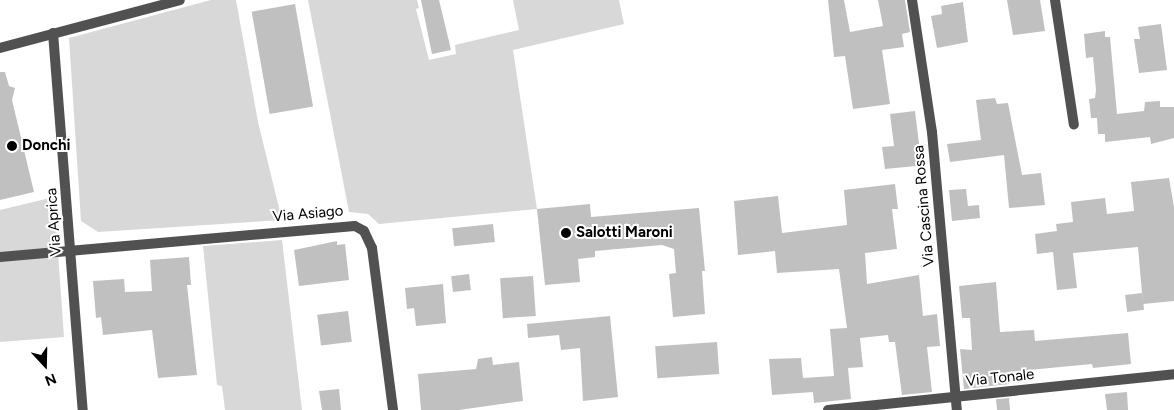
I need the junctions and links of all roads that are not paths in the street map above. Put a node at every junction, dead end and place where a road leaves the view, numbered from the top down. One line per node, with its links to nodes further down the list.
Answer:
1 (180, 0): 4 (street)
2 (912, 0): 10 (street, Via Cascina Rossa)
3 (1055, 0): 6 (street)
4 (53, 33): 5 (street); 7 (street, Via Aprica)
5 (0, 48)
6 (1074, 125)
7 (71, 249): 8 (street, Via Asiago); 11 (street, Via Aprica); 12 (street, Via Asiago)
8 (0, 257)
9 (1174, 374): 10 (street, Via Tonale)
10 (956, 398): 13 (street, Via Tonale); 14 (street, Via Cascina Rossa)
11 (83, 410)
12 (393, 410)
13 (828, 410)
14 (957, 410)

